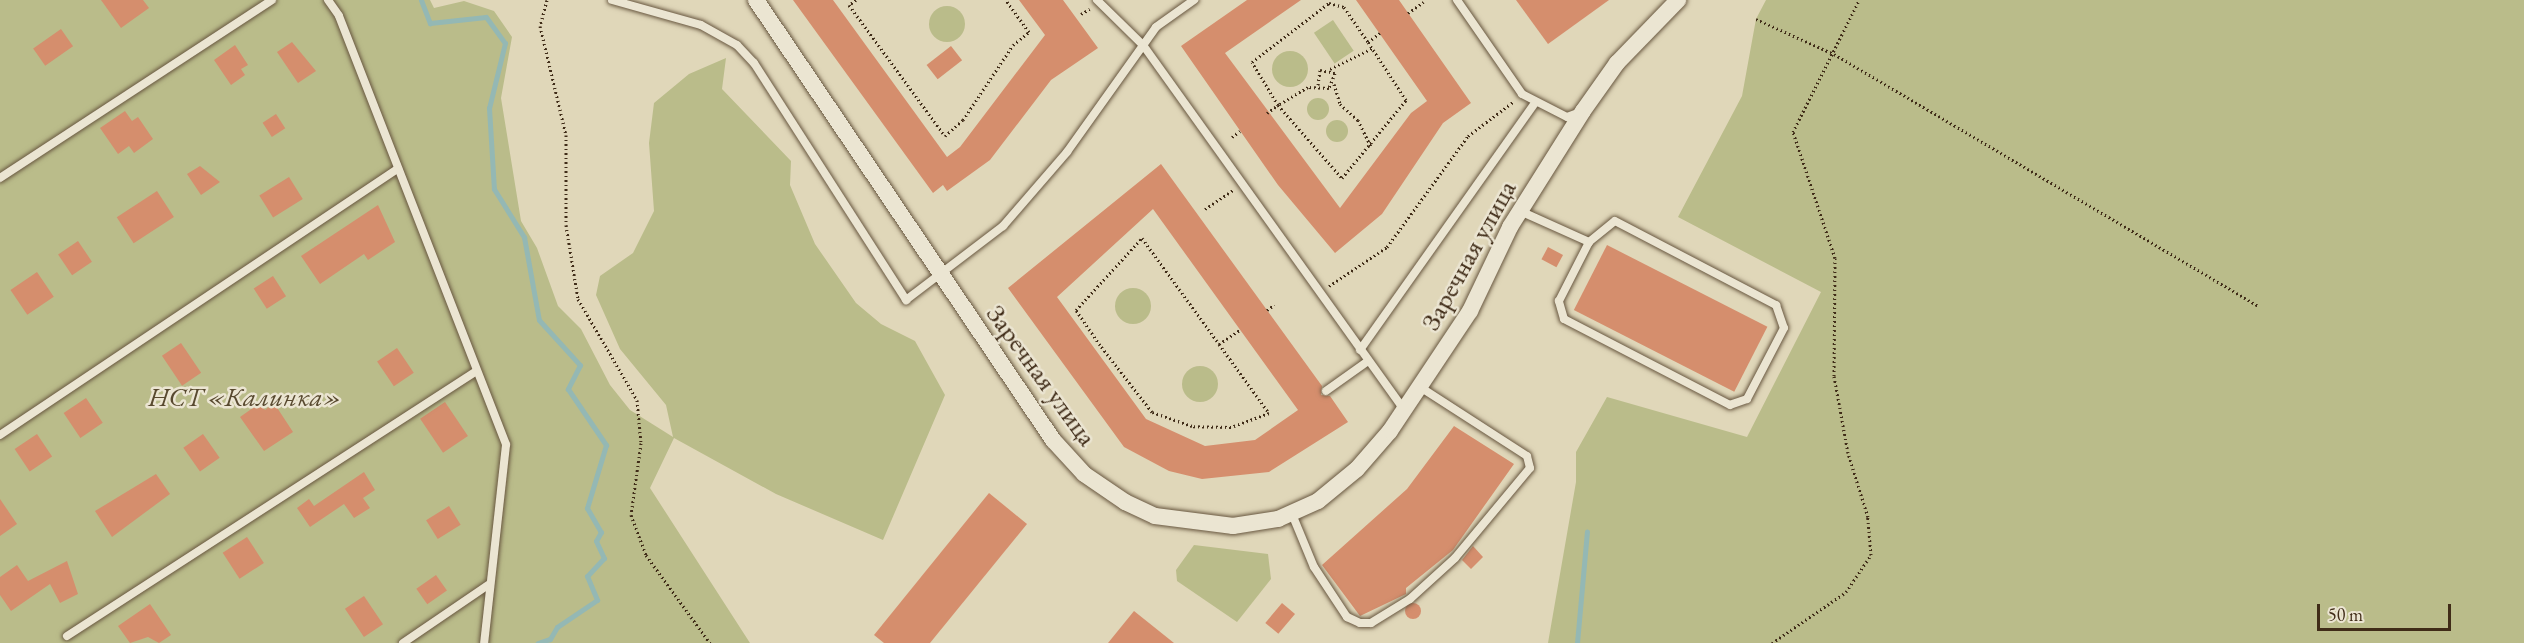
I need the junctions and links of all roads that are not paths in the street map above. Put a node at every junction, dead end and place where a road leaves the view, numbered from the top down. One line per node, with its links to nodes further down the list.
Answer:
1 (272, 0): 13 (lane)
2 (328, 0): 12 (lane)
3 (612, 0): 16 (lane)
4 (756, 0): 16 (street, Заречная улица)
5 (1097, 0): 9 (lane)
6 (1194, 0): 9 (lane)
7 (1457, 0): 10 (lane)
8 (1678, 0): 11 (street, Заречная улица)
9 (1143, 45): 16 (lane); 17 (lane)
10 (1534, 104): 11 (lane); 17 (lane)
11 (1583, 111): 14 (street, Заречная улица)
12 (398, 169): 19 (lane); 23 (lane)
13 (0, 178)
14 (1520, 211): 15 (lane); 20 (street, Заречная улица)
15 (1589, 242): 15 (lane)
16 (940, 277): 24 (street, Заречная улица)
17 (1359, 350): 18 (lane)
18 (1368, 361): 21 (lane); 22 (lane)
19 (477, 371): 25 (lane); 26 (lane)
20 (1420, 387): 22 (street, Заречная улица); 24 (lane)
21 (1326, 391)
22 (1404, 410): 24 (street, Заречная улица)
23 (0, 435)
24 (1292, 514)
25 (488, 585): 27 (lane); 28 (lane)
26 (67, 636)
27 (403, 643)
28 (484, 643)

